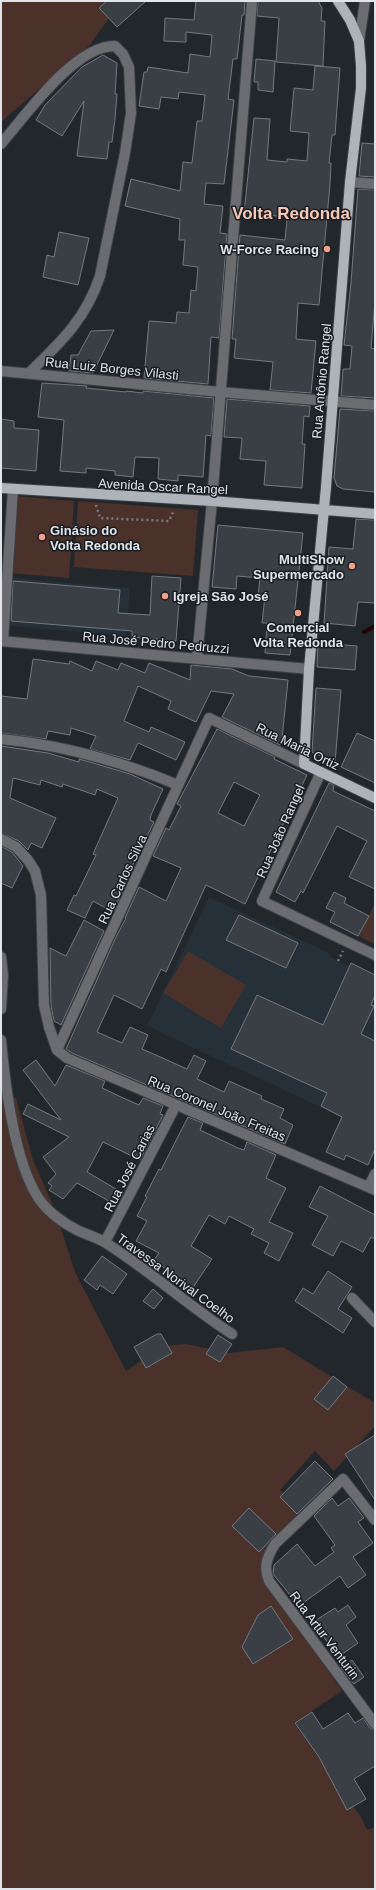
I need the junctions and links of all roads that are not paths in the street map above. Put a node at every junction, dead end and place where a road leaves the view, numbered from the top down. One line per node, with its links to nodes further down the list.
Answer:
1 (252, 1): 10 (street)
2 (338, 1): 4 (main road)
3 (364, 1): 4 (street, Rua Antônio Rangel)
4 (359, 41): 6 (main road, Rua Antônio Rangel)
5 (1, 144): 9 (street)
6 (350, 182): 7 (street); 11 (main road, Rua Antônio Rangel)
7 (375, 184)
8 (1, 370): 9 (street, Rua Luiz Borges Vilasti)
9 (29, 373): 10 (street, Rua Luiz Borges Vilasti)
10 (220, 392): 11 (street, Rua Luiz Borges Vilasti); 15 (street)
11 (332, 402): 12 (street, Rua Luiz Borges Vilasti); 16 (main road, Rua Antônio Rangel)
12 (375, 405)
13 (1, 488): 14 (main road, Avenida Oscar Rangel)
14 (13, 489): 15 (main road, Avenida Oscar Rangel); 18 (street)
15 (212, 501): 16 (main road, Avenida Oscar Rangel); 19 (street)
16 (323, 510): 17 (main road, Avenida Oscar Rangel); 20 (main road, Rua Antônio Rangel)
17 (375, 514)
18 (2, 641): 19 (street, Rua José Pedro Pedruzzi)
19 (197, 658): 20 (street, Rua José Pedro Pedruzzi)
20 (309, 669): 23 (main road, Rua Antônio Rangel)
21 (209, 718): 23 (street, Rua Maria Ortiz); 25 (street, Rua Carlos Silva)
22 (1, 739): 25 (street)
23 (304, 764): 24 (main road, Rua Maria Ortiz)
24 (321, 772): 26 (main road, Rua Maria Ortiz); 28 (street, Rua João Rangel)
25 (178, 785): 32 (street, Rua Carlos Silva)
26 (375, 798)
27 (1, 840): 32 (street)
28 (375, 955)
29 (1, 957): 30 (street)
30 (1, 1009)
31 (1, 1040): 36 (street, Travessa Norival Coelho)
32 (57, 1050): 33 (street, Rua Coronel João Freitas)
33 (176, 1105): 35 (street, Rua Coronel João Freitas); 36 (street, Rua José Carias)
34 (375, 1174): 35 (street)
35 (372, 1188)
36 (105, 1242): 39 (street, Travessa Norival Coelho)
37 (352, 1298): 38 (street)
38 (375, 1322)
39 (232, 1334)
40 (375, 1520): 41 (street, Rua Artur Venturin)
41 (375, 1724)

